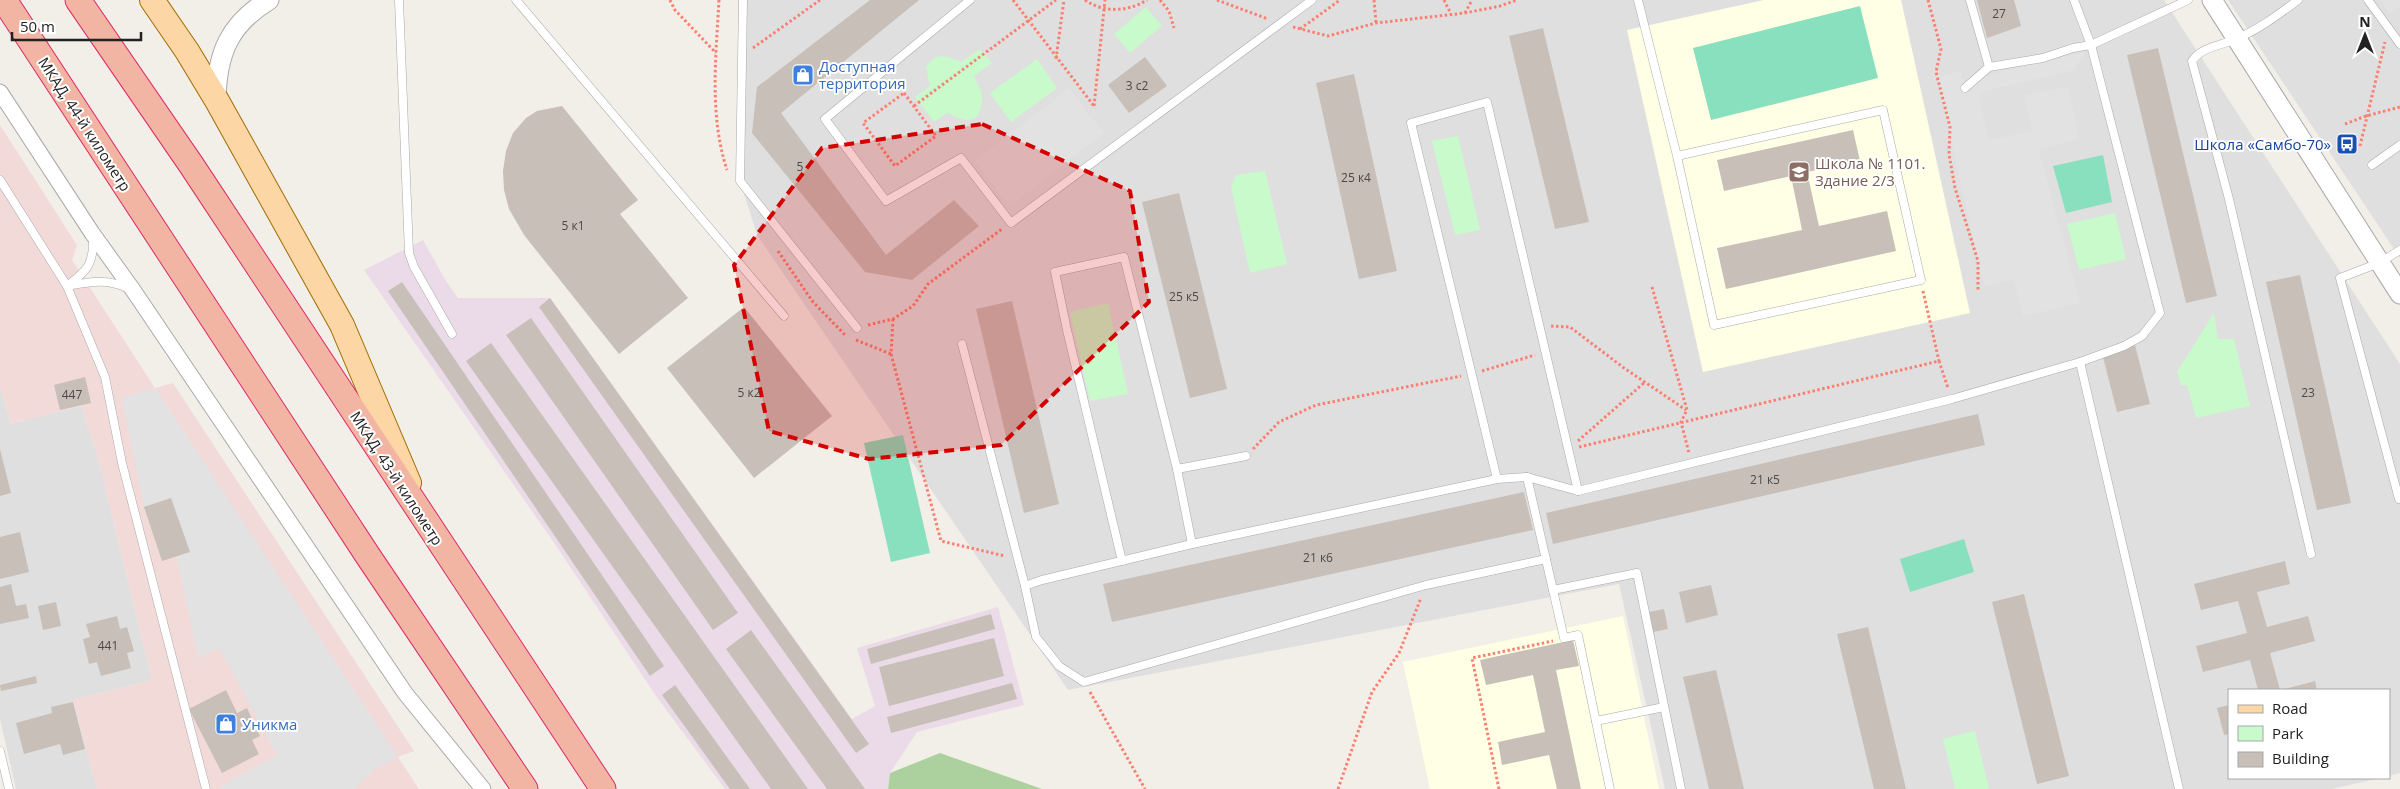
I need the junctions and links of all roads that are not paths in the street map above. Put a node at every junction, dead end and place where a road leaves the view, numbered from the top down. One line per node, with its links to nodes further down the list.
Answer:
1 (4, 0): 59 (highway, МКАД, 44-й километр)
2 (78, 0): 45 (highway, МКАД, 43-й километр)
3 (152, 0): 23 (main road)
4 (269, 0): 23 (street)
5 (399, 0): 36 (lane)
6 (516, 0): 34 (lane)
7 (743, 0): 35 (lane)
8 (970, 0): 9 (lane)
9 (1312, 0)
10 (1638, 0): 25 (lane)
11 (1970, 0): 20 (lane)
12 (2074, 0): 19 (lane)
13 (2188, 0): 19 (lane)
14 (2212, 0): 17 (street)
15 (2298, 0): 17 (lane)
16 (2368, 0): 18 (lane)
17 (2236, 39): 30 (street); 47 (lane)
18 (2400, 44)
19 (2091, 45): 20 (lane); 38 (lane)
20 (1989, 67): 21 (lane)
21 (1965, 88)
22 (0, 92): 28 (street)
23 (216, 99): 45 (main road)
24 (2400, 145): 26 (lane)
25 (1677, 156): 25 (lane)
26 (2372, 165)
27 (0, 180): 31 (lane)
28 (92, 233): 31 (lane); 32 (street)
29 (2400, 250): 30 (lane)
30 (2379, 263): 33 (street); 44 (lane)
31 (67, 286): 32 (lane); 57 (lane)
32 (134, 290): 58 (street)
33 (2400, 294)
34 (784, 316)
35 (857, 328)
36 (452, 334)
37 (962, 344): 50 (lane)
38 (2080, 362): 43 (lane); 55 (lane)
39 (1246, 456): 40 (lane)
40 (1177, 469): 46 (lane); 49 (lane)
41 (1527, 477): 42 (lane); 43 (lane); 48 (lane)
42 (1497, 479): 43 (lane); 46 (lane)
43 (1578, 491)
44 (2399, 499)
45 (424, 519): 60 (highway, МКАД, 43-й километр)
46 (1192, 544): 49 (lane)
47 (2311, 554)
48 (1546, 559): 50 (lane); 51 (lane)
49 (1122, 561): 50 (lane)
50 (1025, 586)
51 (1553, 590): 52 (lane); 53 (lane)
52 (1664, 707): 53 (lane); 62 (lane)
53 (1596, 721): 61 (lane)
54 (0, 750): 56 (lane)
55 (2176, 788)
56 (9, 789)
57 (206, 789)
58 (483, 789)
59 (525, 789)
60 (603, 789)
61 (1610, 789)
62 (1681, 789)

